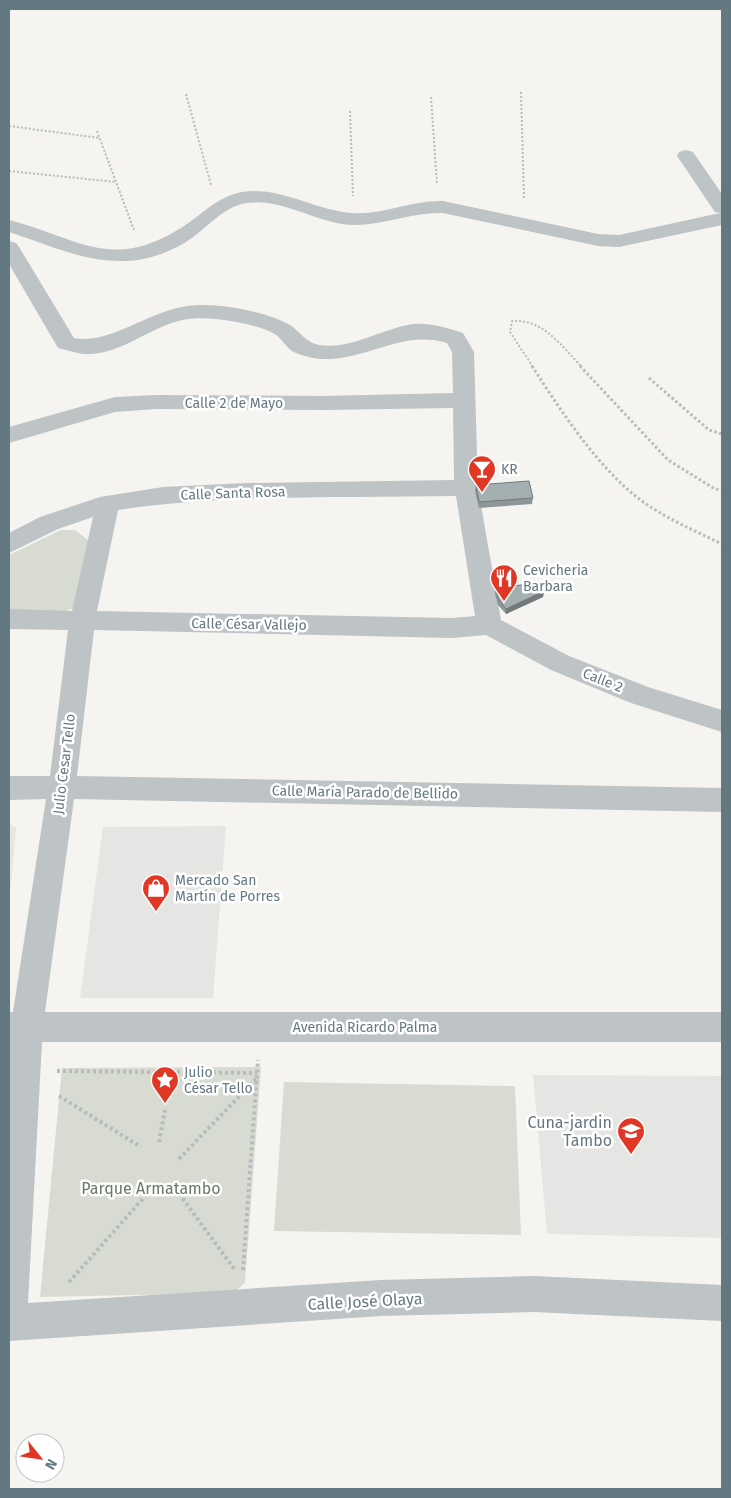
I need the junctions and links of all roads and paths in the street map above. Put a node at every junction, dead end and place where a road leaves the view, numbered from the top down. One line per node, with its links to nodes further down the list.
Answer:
1 (521, 92): 16 (path)
2 (186, 94): 12 (path)
3 (431, 97): 11 (path)
4 (350, 111): 14 (path)
5 (9, 126): 7 (path)
6 (97, 131): 7 (path)
7 (100, 138): 10 (path)
8 (686, 156): 13 (street)
9 (9, 171): 10 (path)
10 (116, 182): 19 (path)
11 (438, 207): 14 (street); 16 (street)
12 (217, 208): 14 (street); 19 (street)
13 (722, 208)
14 (354, 219)
15 (722, 219): 16 (street)
16 (525, 224)
17 (9, 226): 19 (street)
18 (9, 247): 21 (street)
19 (139, 255)
20 (649, 378): 22 (path)
21 (462, 400): 23 (street, Calle 2 de Mayo); 24 (street)
22 (722, 434)
23 (9, 435)
24 (466, 488): 26 (street, Calle Santa Rosa); 31 (street)
25 (722, 490): 28 (path)
26 (108, 503): 27 (street, Calle Santa Rosa); 30 (street, Julio Cesar Tello)
27 (9, 544)
28 (722, 544)
29 (9, 620): 30 (street, Calle César Vallejo)
30 (82, 621): 31 (street, Calle César Vallejo); 34 (street, Julio Cesar Tello)
31 (489, 624): 32 (street, Calle 2)
32 (722, 721)
33 (9, 788): 34 (street, Calle María Parado de Bellido)
34 (62, 788): 35 (street, Calle María Parado de Bellido); 36 (street, Julio Cesar Tello)
35 (722, 800)
36 (18, 1027): 37 (street, Avenida Ricardo Palma); 38 (street, Julio Cesar Tello)
37 (722, 1027)
38 (24, 1070): 39 (path); 51 (street, Julio Cesar Tello)
39 (256, 1079): 44 (path); 47 (path)
40 (58, 1096): 43 (path)
41 (165, 1110): 42 (path)
42 (159, 1142)
43 (141, 1147)
44 (179, 1159)
45 (172, 1184): 48 (path)
46 (148, 1193): 49 (path)
47 (243, 1271)
48 (236, 1273)
49 (66, 1286)
50 (722, 1303): 51 (street, Calle José Olaya)
51 (9, 1322)

